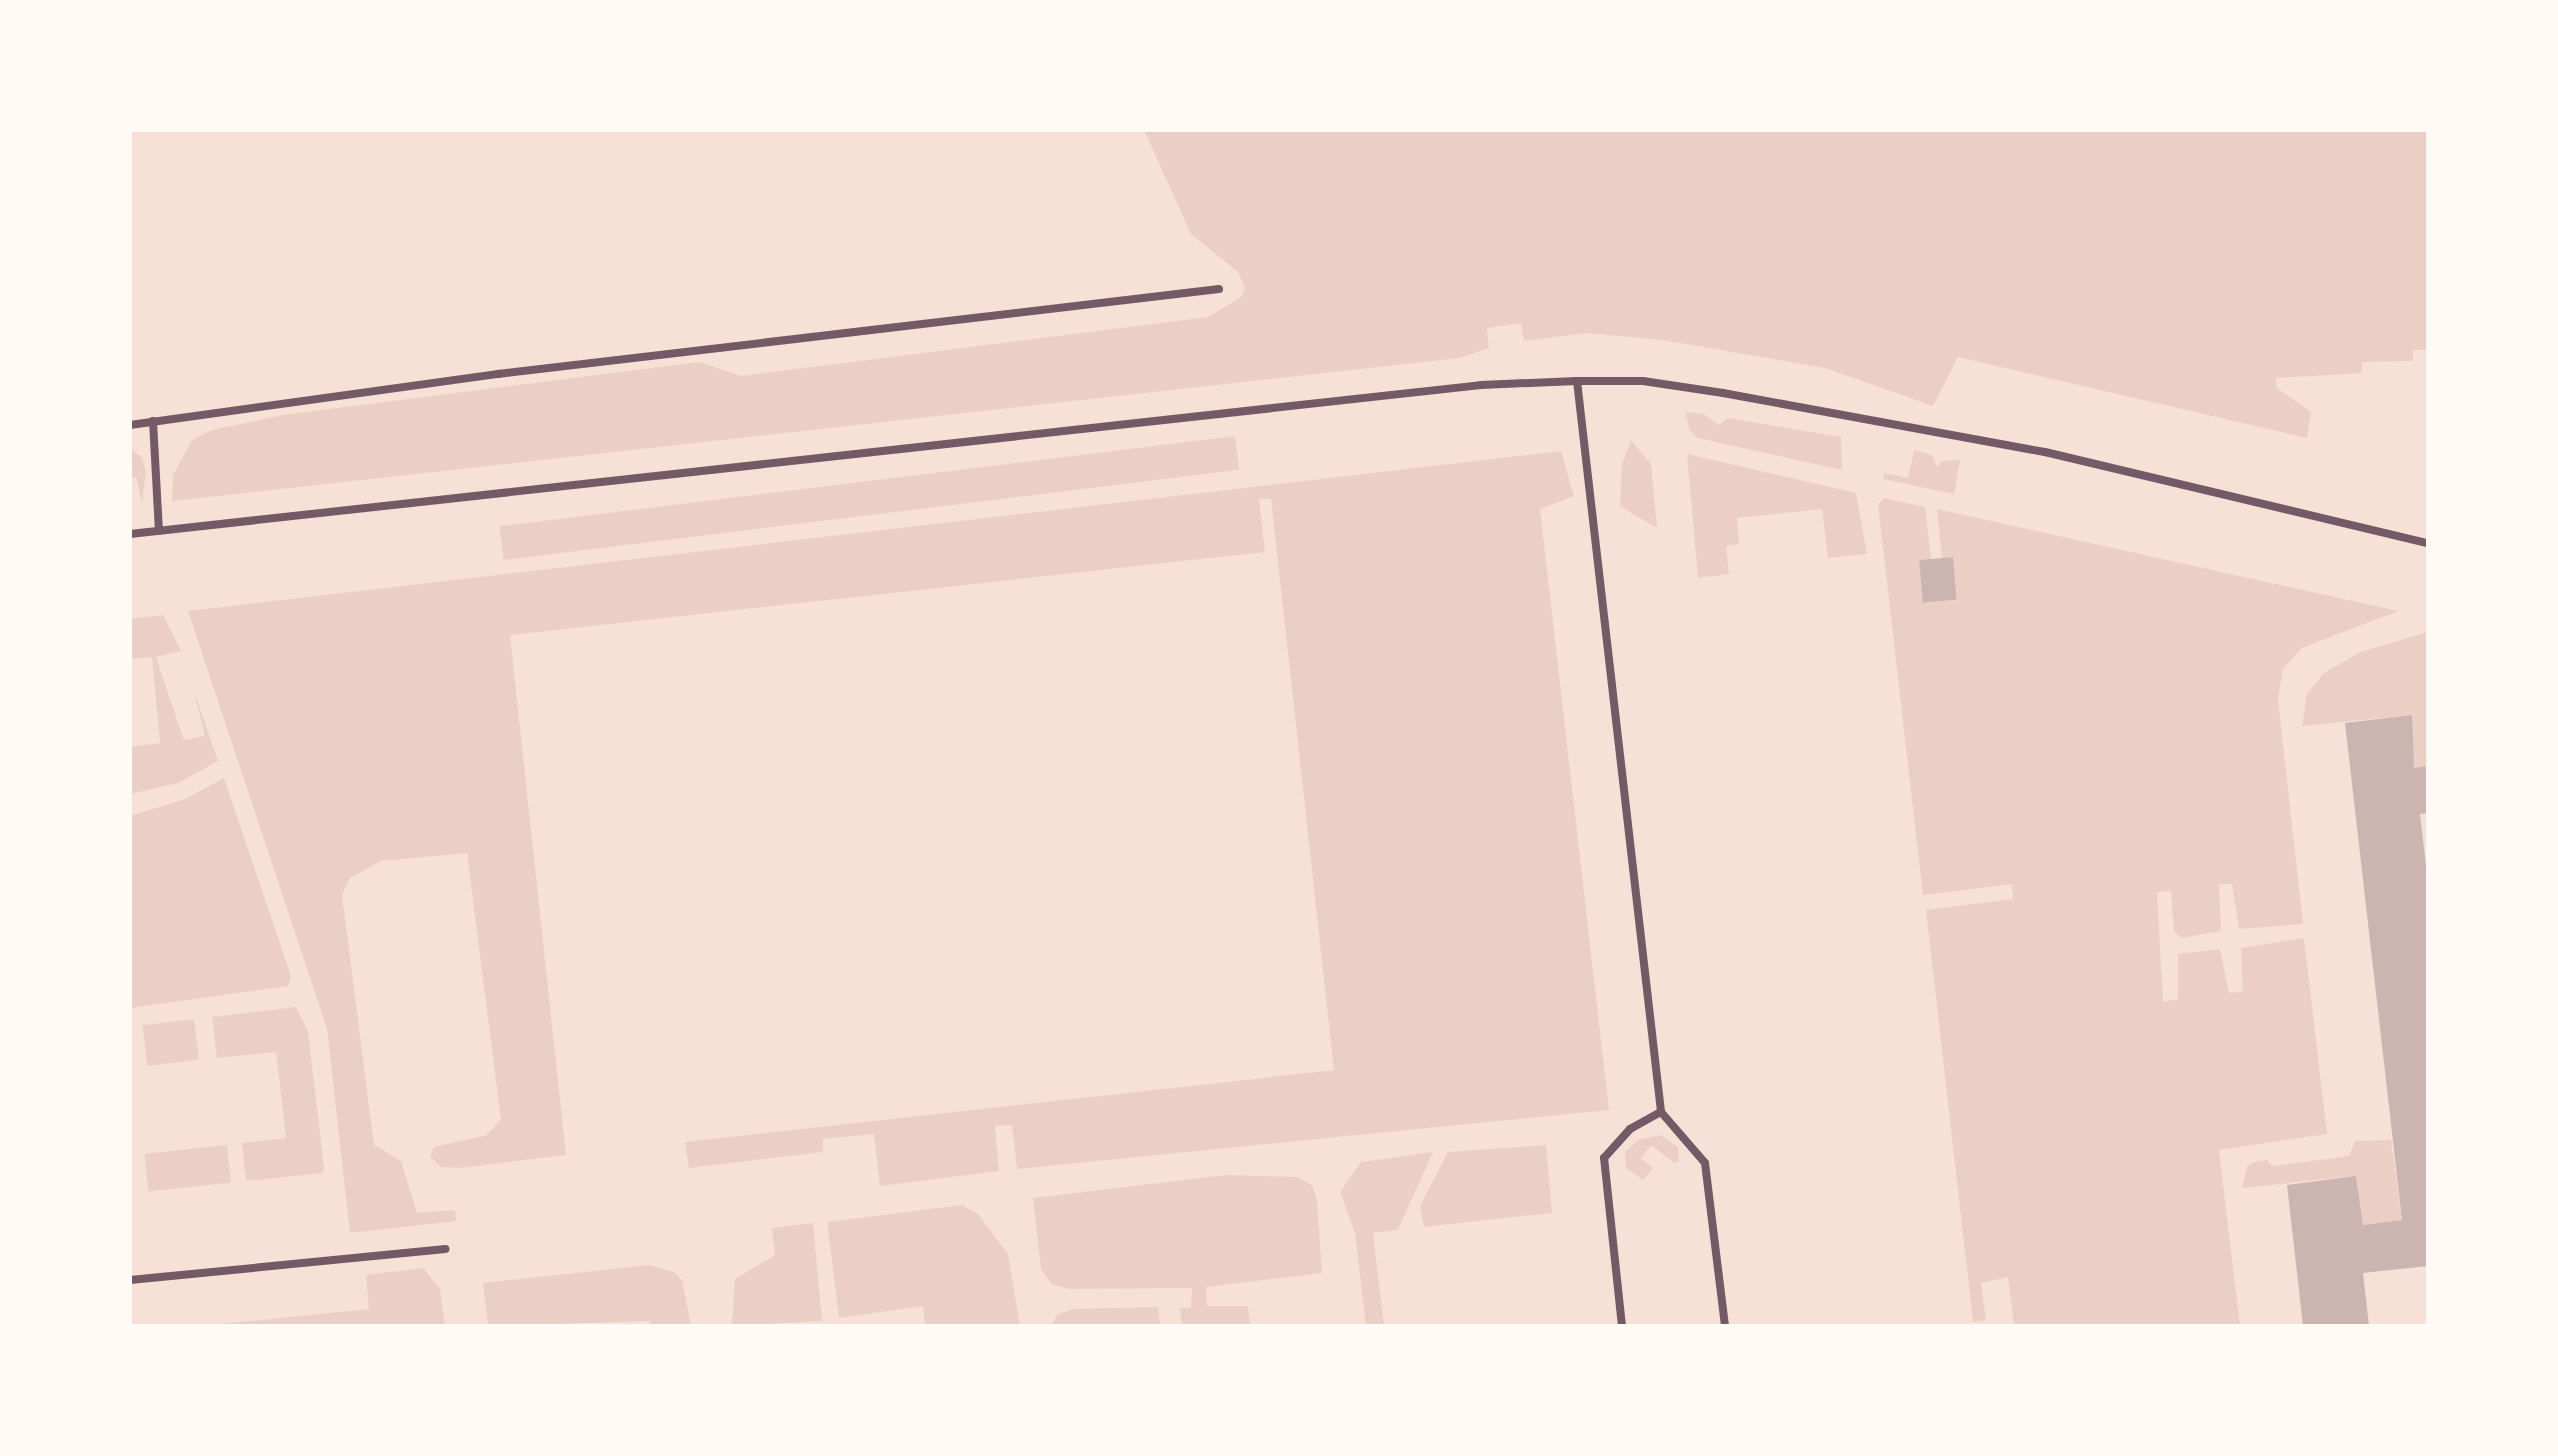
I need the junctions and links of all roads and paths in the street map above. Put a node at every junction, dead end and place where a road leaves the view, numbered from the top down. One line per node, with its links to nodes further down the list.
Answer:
1 (1219, 289): 3 (street)
2 (1577, 381): 5 (street); 7 (street); 8 (street)
3 (153, 421): 4 (street); 5 (street)
4 (130, 425)
5 (159, 531): 6 (street)
6 (130, 534)
7 (2428, 543)
8 (1661, 1112): 11 (street); 12 (street)
9 (445, 1249): 10 (street)
10 (130, 1280)
11 (1622, 1326)
12 (1725, 1326)

